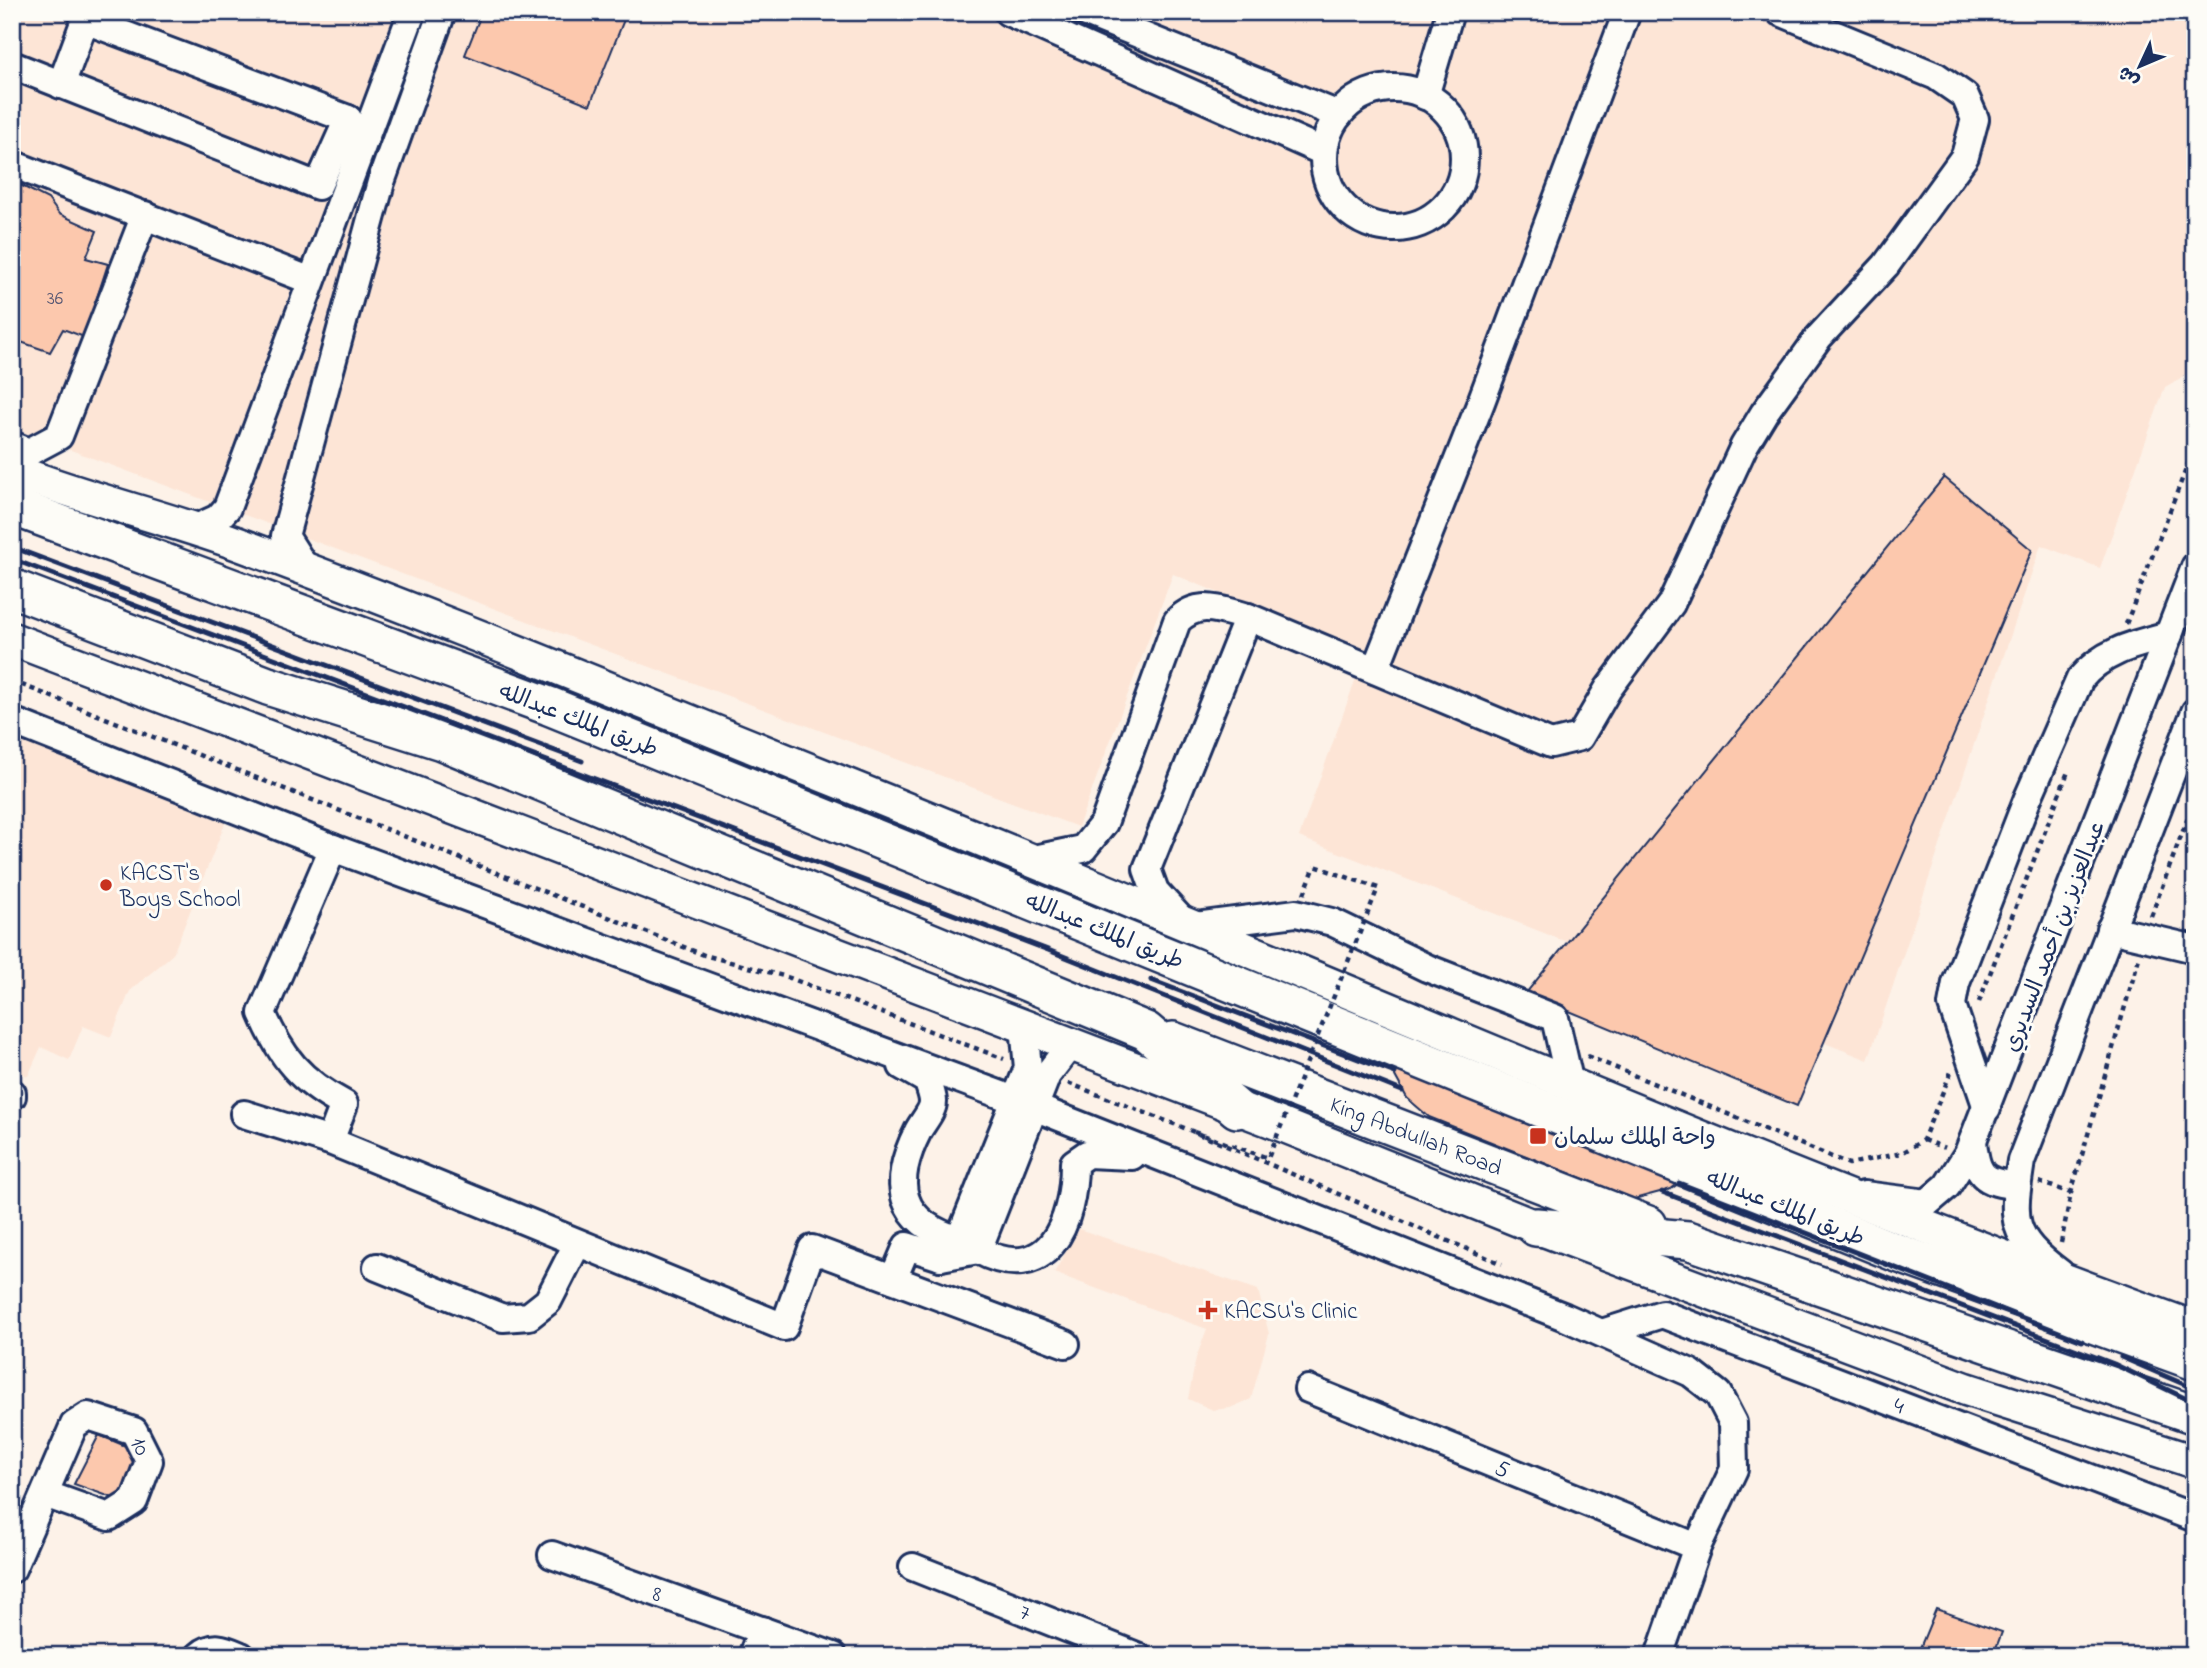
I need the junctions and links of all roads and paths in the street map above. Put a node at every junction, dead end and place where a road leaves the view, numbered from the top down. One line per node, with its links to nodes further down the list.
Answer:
1 (412, 12): 15 (street)
2 (442, 12): 17 (street)
3 (1008, 12): 8 (street)
4 (1084, 12): 12 (street)
5 (1450, 12): 11 (street)
6 (1628, 12): 32 (street)
7 (1780, 12): 32 (street)
8 (1064, 23): 14 (street)
9 (12, 65): 10 (street)
10 (61, 85): 13 (street); 13 (street)
11 (1425, 96): 12 (street); 14 (street)
12 (1339, 115): 14 (street)
13 (348, 119): 15 (street)
14 (1324, 152)
15 (355, 162): 17 (street); 19 (street)
16 (12, 164): 18 (street)
17 (381, 182): 26 (street)
18 (145, 215): 19 (street); 20 (street)
19 (309, 280): 24 (street)
20 (12, 445)
21 (2195, 446): 31 (path)
22 (12, 470): 24 (main road)
23 (12, 506): 76 (highway, طريق الملك عبدالله)
24 (196, 528): 26 (main road)
25 (2195, 567): 29 (street, عبدالعزيز بن أحمد السديري)
26 (306, 569): 39 (main road)
27 (12, 588): 46 (highway)
28 (1248, 617): 32 (street); 39 (street); 41 (street)
29 (2169, 635): 31 (street); 54 (street, عبدالعزيز بن أحمد السديري)
30 (12, 639): 45 (main road)
31 (2115, 652): 47 (street)
32 (1375, 670)
33 (12, 681): 51 (path)
34 (2195, 712): 42 (street)
35 (12, 721): 38 (street)
36 (2074, 756): 47 (path)
37 (2195, 799): 43 (path)
38 (333, 848): 48 (street); 58 (street)
39 (1027, 860): 41 (main road)
40 (1315, 866): 57 (path, bridge)
41 (1188, 927): 52 (main road); 52 (street)
42 (2110, 929): 43 (street); 61 (street)
43 (2145, 937): 44 (street); 63 (path)
44 (2195, 949)
45 (1024, 1026): 49 (main road); 51 (street)
46 (1146, 1031): 55 (highway); 65 (highway, King Abdullah Road)
47 (1964, 1039): 50 (path); 54 (street)
48 (864, 1044): 53 (street); 68 (street)
49 (1071, 1044): 51 (street); 55 (main road)
50 (1582, 1054)
51 (1037, 1072): 53 (street); 57 (path)
52 (1570, 1084): 62 (main road)
53 (1024, 1103): 60 (street); 68 (street)
54 (1987, 1108): 59 (street, عبدالعزيز بن أحمد السديري)
55 (1237, 1109): 64 (main road)
56 (244, 1114): 58 (street)
57 (1194, 1132): 70 (path)
58 (330, 1141): 66 (street)
59 (1973, 1141): 61 (street); 62 (street, عبدالعزيز بن أحمد السديري)
60 (1170, 1161): 68 (street); 74 (street)
61 (2027, 1183): 63 (path); 72 (street)
62 (1830, 1190): 72 (main road)
63 (2071, 1193): 67 (path)
64 (1536, 1227): 65 (highway); 79 (main road)
65 (1688, 1240): 78 (highway)
66 (577, 1244): 69 (street); 71 (street)
67 (2060, 1247)
68 (959, 1249): 71 (street)
69 (377, 1267)
70 (1511, 1268)
71 (893, 1279): 75 (street)
72 (2078, 1286): 73 (main road)
73 (2195, 1328)
74 (1602, 1333): 81 (street, 4); 82 (street)
75 (1066, 1344)
76 (2195, 1362)
77 (1308, 1389): 82 (street, 5)
78 (2195, 1415)
79 (2195, 1462)
80 (45, 1494): 85 (street)
81 (2195, 1518)
82 (1697, 1547): 92 (street)
83 (552, 1556): 86 (street, 8)
84 (913, 1567): 91 (street, 7)
85 (12, 1569)
86 (762, 1630): 89 (street); 90 (street, 8)
87 (199, 1656): 88 (street)
88 (241, 1656)
89 (752, 1656)
90 (833, 1656)
91 (1137, 1656)
92 (1659, 1656)

